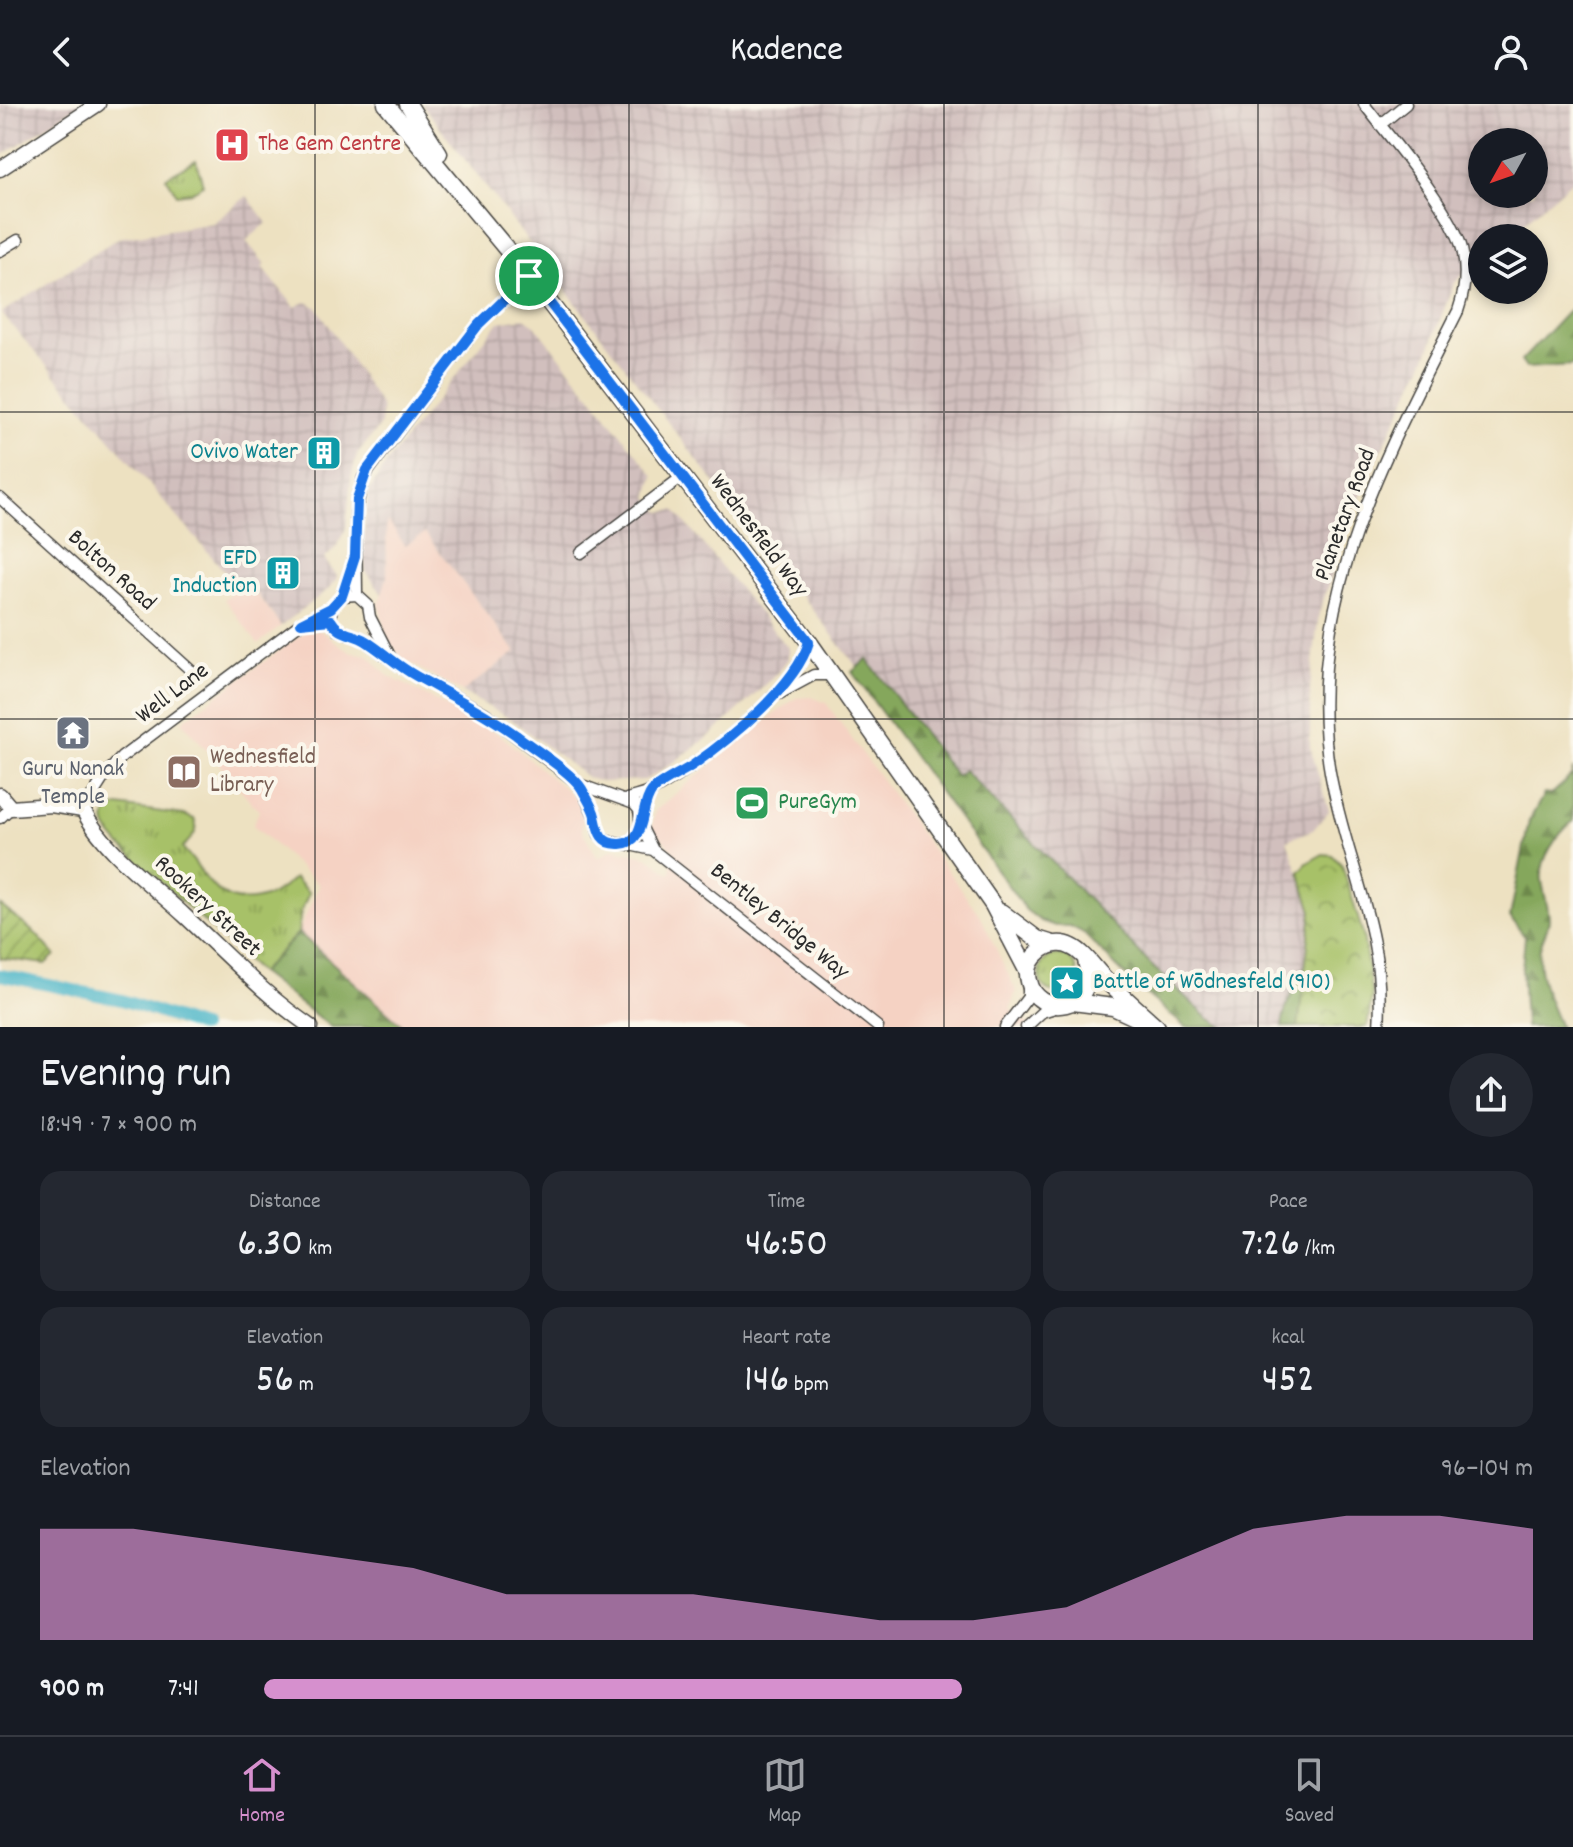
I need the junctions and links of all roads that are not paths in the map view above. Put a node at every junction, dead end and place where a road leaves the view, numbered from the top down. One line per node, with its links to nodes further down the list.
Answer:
1 (98, 104): 7 (street)
2 (386, 104): 8 (main road, Wednesfield Way)
3 (408, 104): 8 (main road, Wednesfield Way)
4 (1364, 104): 6 (street, Planetary Road)
5 (1406, 104): 6 (street)
6 (1380, 125): 48 (street, Planetary Road)
7 (0, 169)
8 (472, 205): 11 (main road, Wednesfield Way)
9 (18, 240): 10 (street)
10 (0, 251)
11 (529, 276): 12 (main road, Wednesfield Way); 15 (street)
12 (683, 476): 14 (street); 23 (main road, Wednesfield Way)
13 (0, 498): 25 (street, Bolton Road)
14 (581, 553)
15 (355, 556): 16 (street); 17 (street)
16 (357, 595): 17 (street); 19 (street)
17 (342, 596): 18 (street)
18 (331, 608): 20 (street); 21 (street, Well Lane)
19 (370, 617): 22 (street); 24 (street)
20 (331, 620): 21 (street); 22 (street)
21 (301, 623): 32 (street, Well Lane)
22 (350, 635): 24 (street)
23 (809, 642): 26 (main road, Wednesfield Way); 27 (street)
24 (392, 660): 28 (street)
25 (196, 675)
26 (832, 675): 27 (street); 38 (main road, Wednesfield Way)
27 (774, 697): 29 (street)
28 (579, 784): 31 (street); 34 (street)
29 (652, 791): 31 (street); 35 (street)
30 (0, 795): 33 (street)
31 (621, 799): 34 (street); 35 (street)
32 (83, 810): 33 (street); 43 (street, Rookery Street)
33 (5, 813)
34 (595, 817): 36 (street)
35 (641, 821): 36 (street); 37 (street)
36 (626, 843): 37 (street)
37 (653, 850): 44 (street, Bentley Bridge Way)
38 (993, 905): 39 (main road, Wednesfield Way); 41 (main road, Wednesfield Way)
39 (1053, 944): 40 (main road); 41 (main road)
40 (1086, 960): 42 (main road); 47 (main road)
41 (1028, 976): 42 (main road); 45 (street)
42 (1070, 1003): 46 (street); 47 (main road)
43 (311, 1027)
44 (878, 1027)
45 (1005, 1027)
46 (1026, 1027)
47 (1156, 1027)
48 (1379, 1027)

